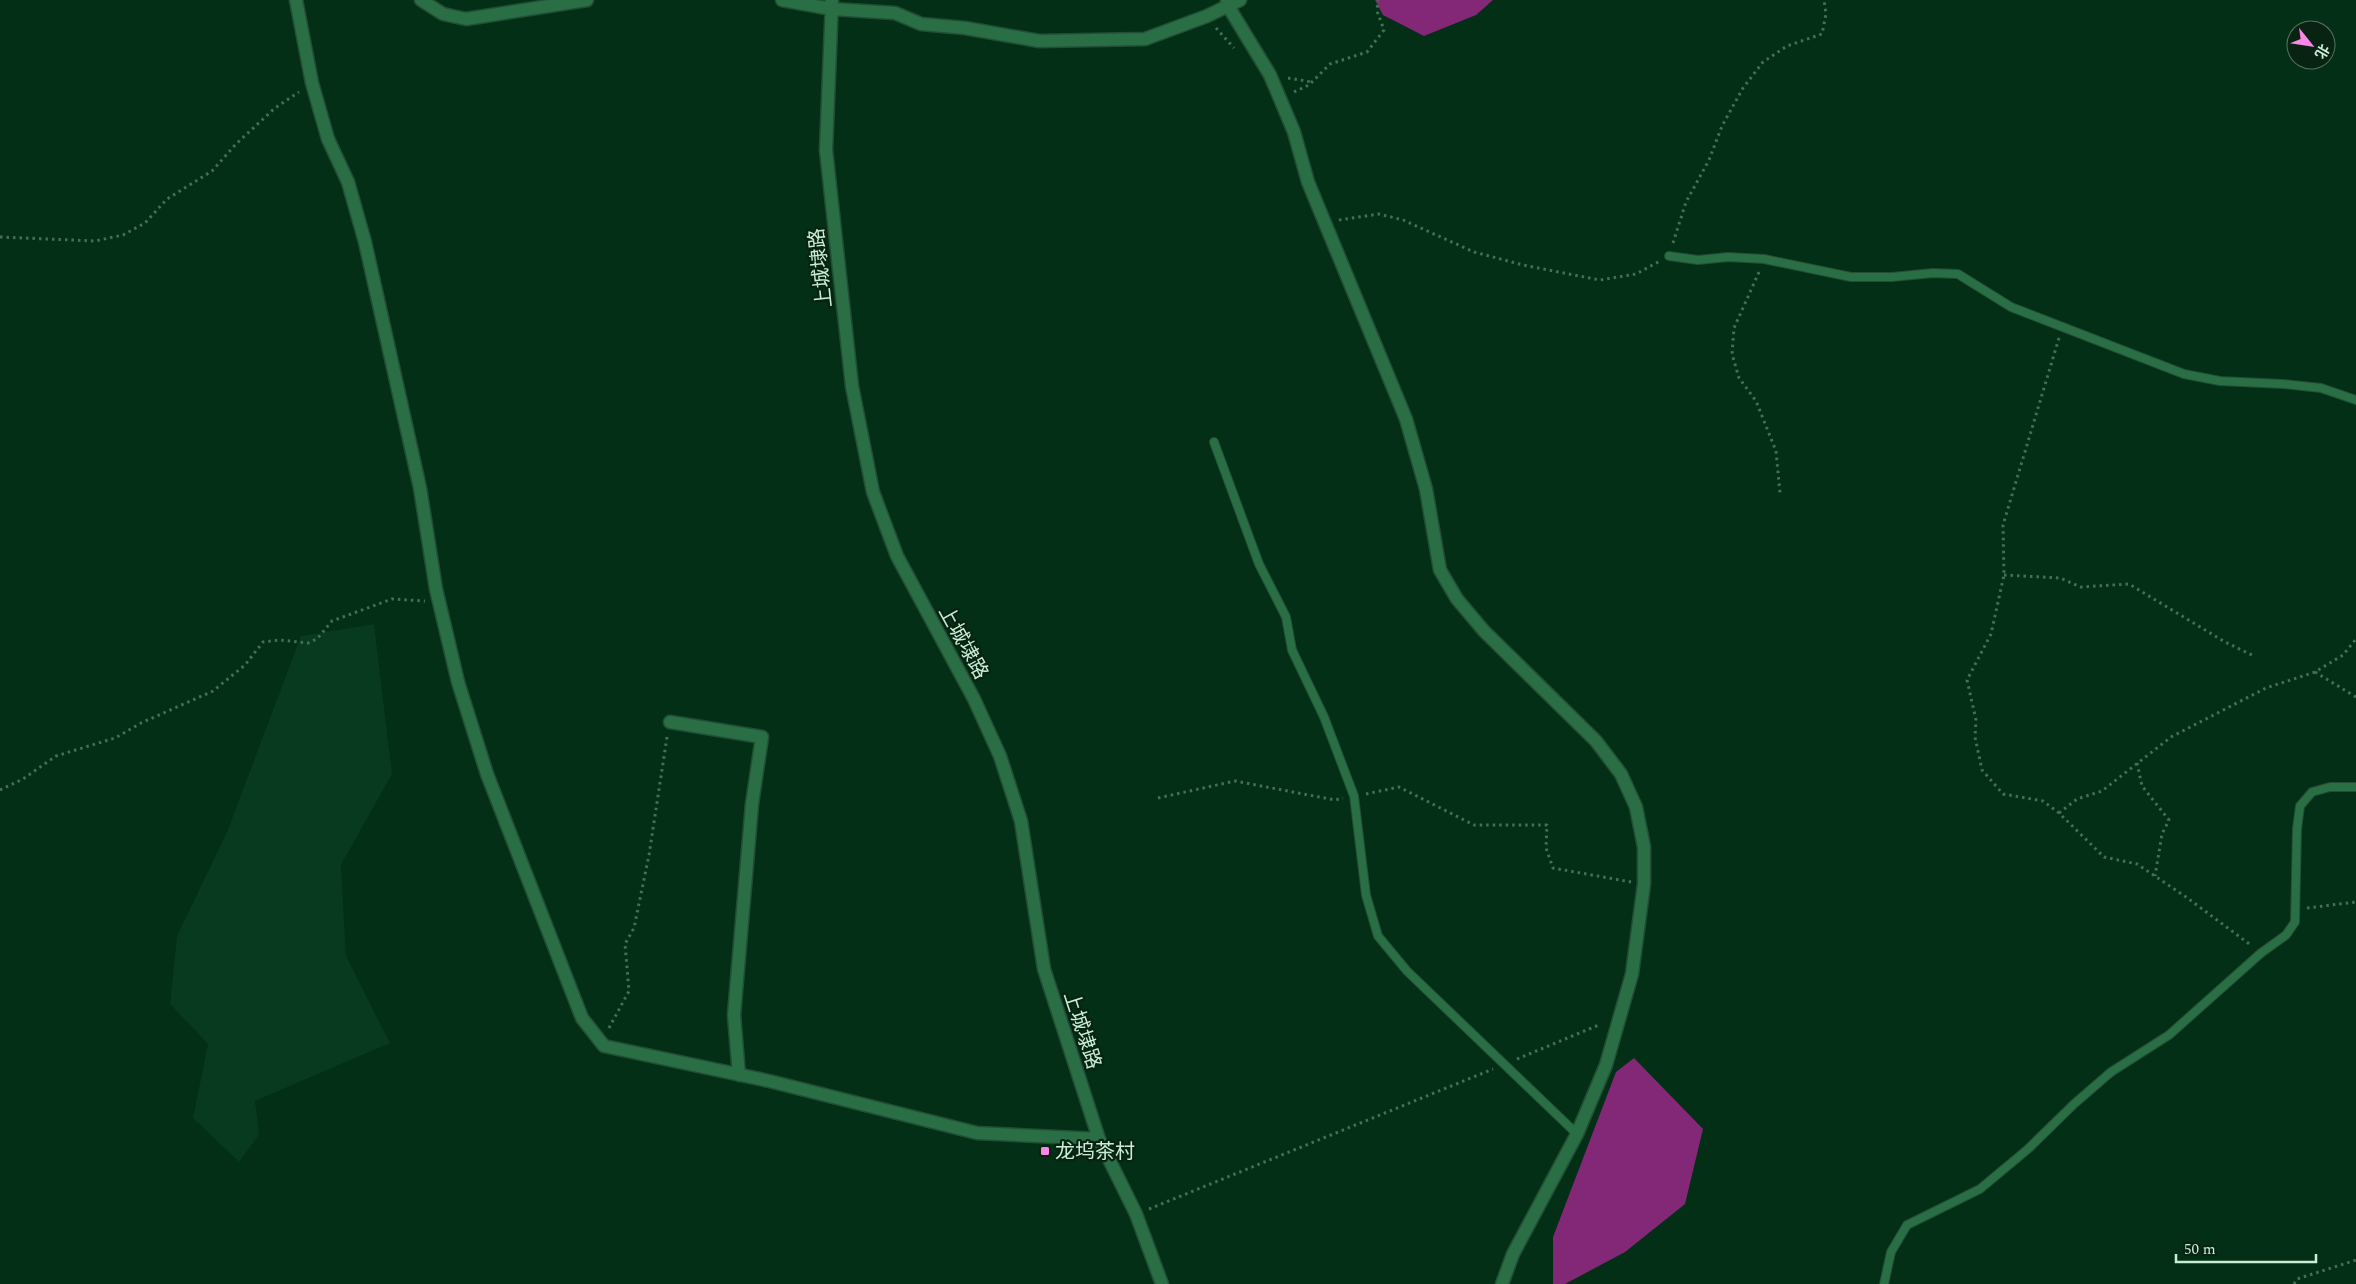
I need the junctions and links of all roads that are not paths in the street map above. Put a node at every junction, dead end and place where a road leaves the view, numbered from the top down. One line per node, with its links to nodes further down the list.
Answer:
1 (296, 0): 12 (street)
2 (421, 0): 3 (street)
3 (587, 0)
4 (782, 0): 6 (street)
5 (1231, 2): 6 (street); 13 (street)
6 (832, 4): 14 (street, 上城埭路)
7 (1669, 256): 8 (lane)
8 (2356, 400)
9 (1214, 442): 13 (lane)
10 (670, 722): 12 (street)
11 (2356, 787): 17 (lane)
12 (739, 1074): 14 (street)
13 (1577, 1134): 16 (street)
14 (1099, 1139): 15 (street, 上城埭路)
15 (1162, 1284)
16 (1502, 1284)
17 (1884, 1284)

